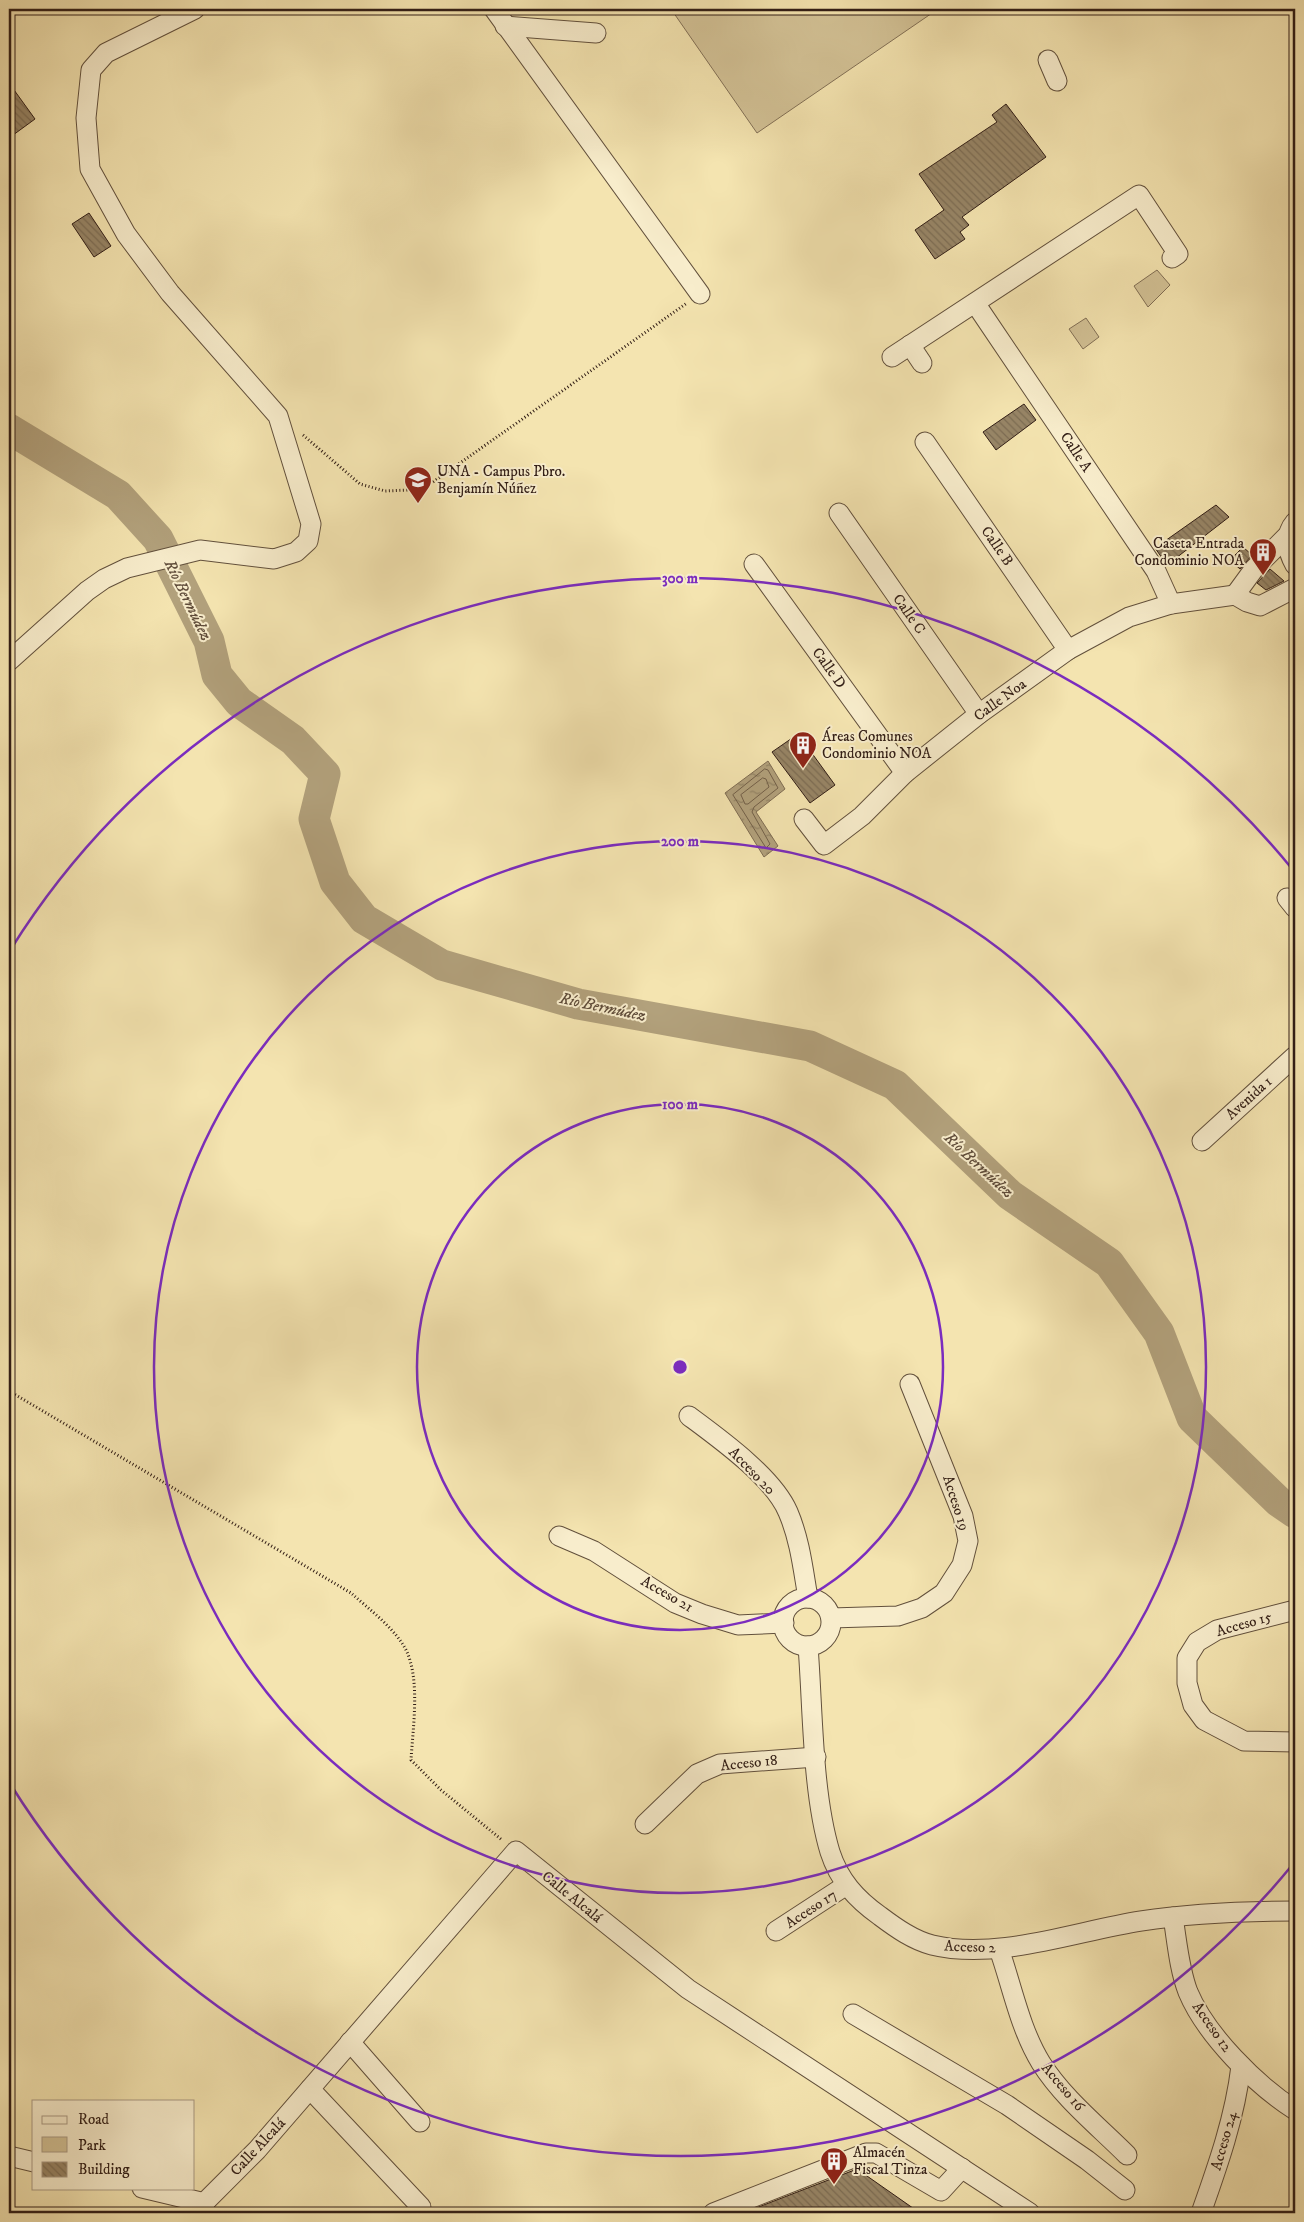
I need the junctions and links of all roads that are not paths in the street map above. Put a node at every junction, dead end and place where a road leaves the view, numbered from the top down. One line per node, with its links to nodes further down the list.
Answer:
1 (195, 9): 22 (street)
2 (494, 9): 3 (street)
3 (505, 26): 4 (street); 8 (street)
4 (596, 33)
5 (1048, 60): 6 (street)
6 (1057, 81)
7 (1172, 258): 9 (street)
8 (700, 294)
9 (976, 303): 10 (street); 20 (street, Calle A)
10 (910, 345): 11 (street); 12 (street)
11 (892, 357)
12 (922, 363)
13 (925, 442): 21 (street, Calle B)
14 (839, 513): 23 (street, Calle C)
15 (1292, 528): 17 (street); 19 (street)
16 (754, 564): 24 (street, Calle D)
17 (1295, 565)
18 (1295, 588): 19 (street)
19 (1235, 595): 20 (street, Calle Noa)
20 (1171, 604): 21 (street, Calle Noa)
21 (1068, 650): 23 (street, Calle Noa)
22 (9, 661)
23 (979, 714): 24 (street, Calle Noa)
24 (905, 772): 25 (street, Calle Noa)
25 (804, 819)
26 (1295, 1056): 27 (street, Avenida 1)
27 (1202, 1141)
28 (910, 1384): 33 (street, Acceso 19)
29 (689, 1416): 31 (street, Acceso 20)
30 (559, 1536): 34 (street, Acceso 21)
31 (808, 1598): 33 (street); 34 (street)
32 (1295, 1610): 36 (street, Acceso 15)
33 (831, 1618): 35 (street)
34 (784, 1623): 35 (street)
35 (808, 1646): 37 (street, Acceso 2)
36 (1295, 1742)
37 (816, 1757): 38 (street, Acceso 18); 39 (street, Acceso 2)
38 (645, 1824)
39 (846, 1886): 42 (street, Acceso 17); 43 (street, Acceso 2)
40 (1295, 1911): 41 (street, Acceso 2)
41 (1173, 1917): 43 (street, Acceso 2); 46 (street, Acceso 12)
42 (776, 1931)
43 (999, 1949): 50 (street, Acceso 16)
44 (852, 2014): 53 (street)
45 (350, 2042): 47 (street, Calle Alcalá); 49 (street); 55 (street, Calle Alcalá)
46 (1240, 2066): 48 (street, Acceso 12); 62 (street, Acceso 24)
47 (310, 2089): 58 (street); 59 (street, Calle Alcalá)
48 (1295, 2110)
49 (420, 2122)
50 (1105, 2133): 51 (street, Acceso 16); 53 (street)
51 (1127, 2155)
52 (9, 2156): 54 (street)
53 (1087, 2160): 57 (street)
54 (32, 2162)
55 (962, 2168): 60 (street); 61 (street, Calle Alcalá)
56 (148, 2190): 59 (street)
57 (1126, 2190)
58 (421, 2207)
59 (200, 2208)
60 (713, 2213)
61 (1030, 2213)
62 (1201, 2213)

